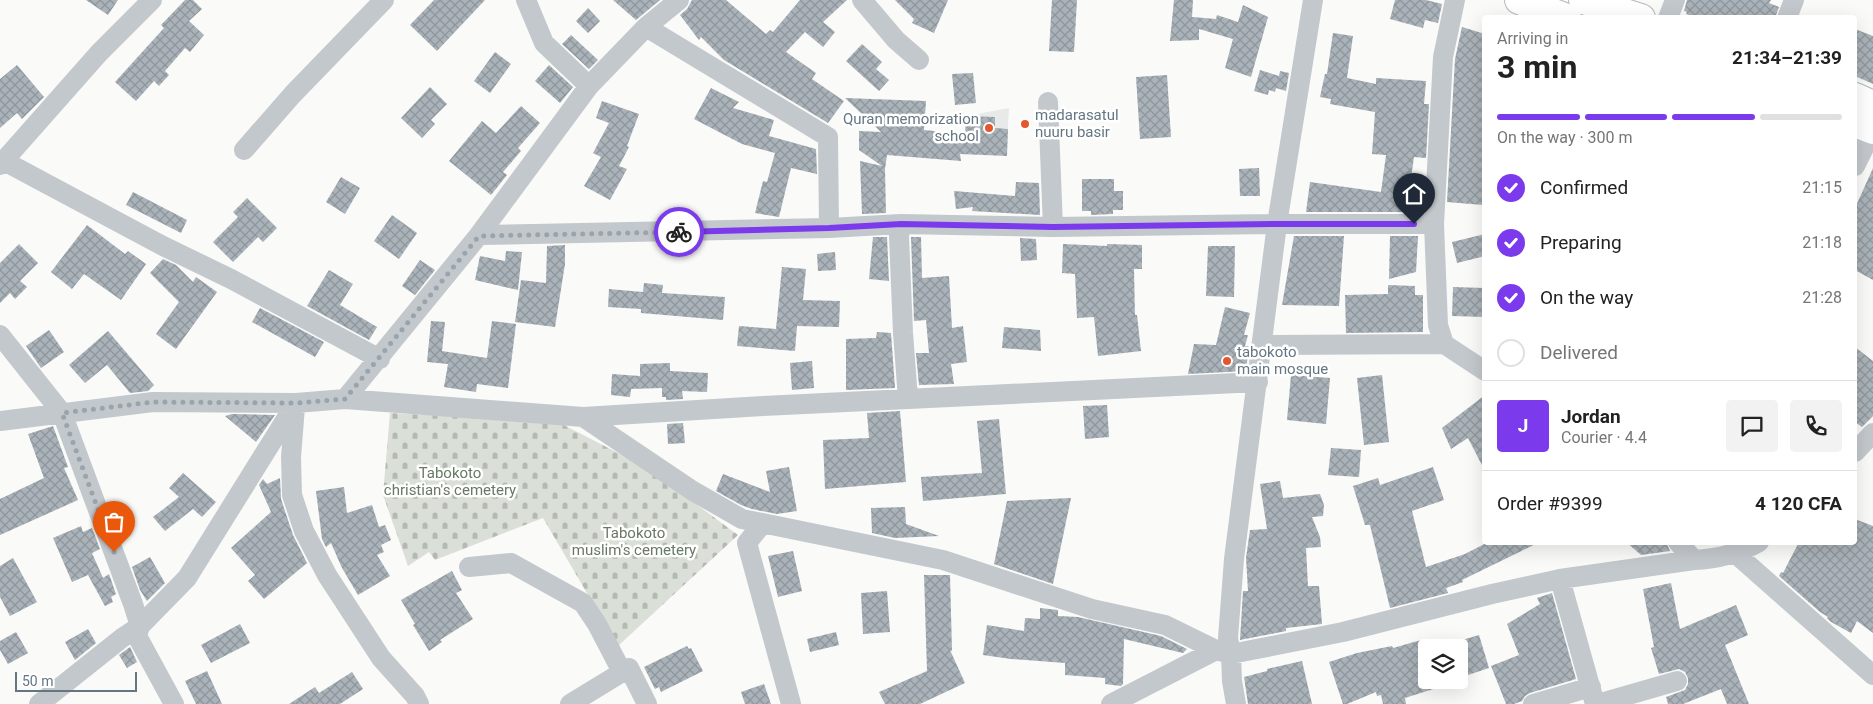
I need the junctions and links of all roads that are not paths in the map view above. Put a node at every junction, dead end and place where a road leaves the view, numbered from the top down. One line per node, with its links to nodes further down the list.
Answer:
1 (152, 0): 23 (street)
2 (384, 0): 21 (street)
3 (526, 0): 18 (street)
4 (680, 0): 16 (street)
5 (862, 0): 17 (street)
6 (1313, 0): 25 (street)
7 (1455, 0): 26 (street)
8 (1519, 0): 12 (highway)
9 (1583, 0): 13 (highway)
10 (1675, 0): 14 (street)
11 (1794, 0): 15 (street)
12 (1559, 15)
13 (1631, 15)
14 (1669, 15)
15 (1788, 15)
16 (646, 27): 18 (street); 28 (street)
17 (919, 60)
18 (589, 86): 29 (street)
19 (1048, 102): 27 (street)
20 (1868, 113): 22 (street)
21 (244, 150)
22 (1857, 158)
23 (2, 163): 33 (street)
24 (901, 224): 27 (street); 28 (street); 37 (street)
25 (1277, 224): 26 (street); 27 (street); 31 (street)
26 (1434, 224): 32 (street)
27 (1053, 227)
28 (829, 228): 29 (street)
29 (479, 236): 33 (street)
30 (0, 336): 39 (street)
31 (1261, 344): 32 (street); 35 (street)
32 (1444, 344): 34 (street)
33 (380, 359): 36 (street)
34 (1482, 370)
35 (1258, 382): 37 (street); 54 (street)
36 (345, 399): 38 (street); 40 (street)
37 (908, 399): 40 (street)
38 (296, 403): 39 (street); 53 (street); 61 (street)
39 (62, 413): 41 (street); 53 (street)
40 (583, 417): 44 (street)
41 (0, 421)
42 (1873, 433): 43 (street)
43 (1857, 450)
44 (733, 514): 45 (street); 46 (street)
45 (762, 524): 46 (street); 54 (street)
46 (747, 543): 64 (street)
47 (1681, 545): 50 (street)
48 (1753, 545): 49 (street)
49 (1736, 554): 50 (street); 56 (street)
50 (1694, 560): 52 (street)
51 (469, 567): 55 (street)
52 (1560, 579): 54 (street); 58 (street)
53 (140, 626): 59 (street); 60 (street)
54 (1224, 652): 65 (street); 66 (street)
55 (622, 672): 62 (street); 63 (street)
56 (1873, 675)
57 (1677, 681): 58 (street)
58 (1595, 698): 67 (street)
59 (39, 704)
60 (174, 704)
61 (419, 704)
62 (570, 704)
63 (648, 704)
64 (791, 704)
65 (1111, 704)
66 (1236, 704)
67 (1533, 704)

